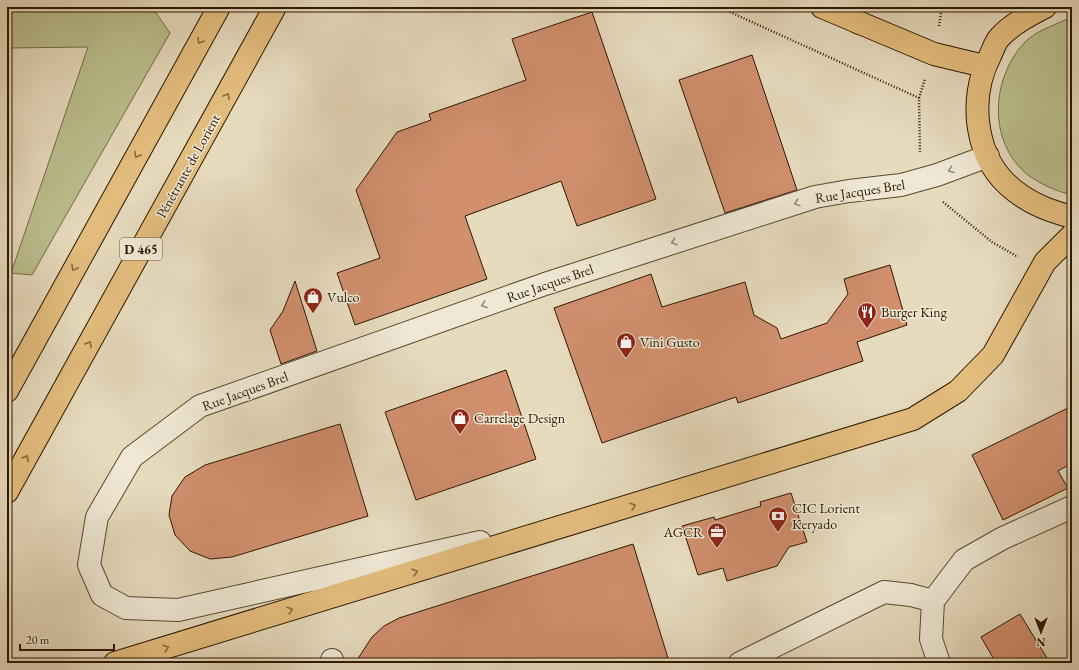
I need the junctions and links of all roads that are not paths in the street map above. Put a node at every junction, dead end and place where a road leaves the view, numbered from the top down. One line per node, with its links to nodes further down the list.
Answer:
1 (219, 7): 11 (main road, one-way to 11)
2 (275, 7): 12 (main road, Pénétrante de Lorient / D 465, one-way to 2)
3 (822, 7): 6 (main road)
4 (834, 7): 6 (main road)
5 (1045, 7): 7 (main road)
6 (860, 22): 7 (main road)
7 (984, 66): 8 (main road)
8 (988, 156): 9 (main road); 14 (street, Rue Jacques Brel, one-way to 14)
9 (1072, 217)
10 (1072, 235): 14 (main road, one-way to 10)
11 (7, 390)
12 (7, 492)
13 (1072, 507): 15 (street)
14 (610, 513): 16 (main road, one-way to 14)
15 (933, 601): 17 (street); 18 (street)
16 (115, 663)
17 (740, 663)
18 (939, 663)

